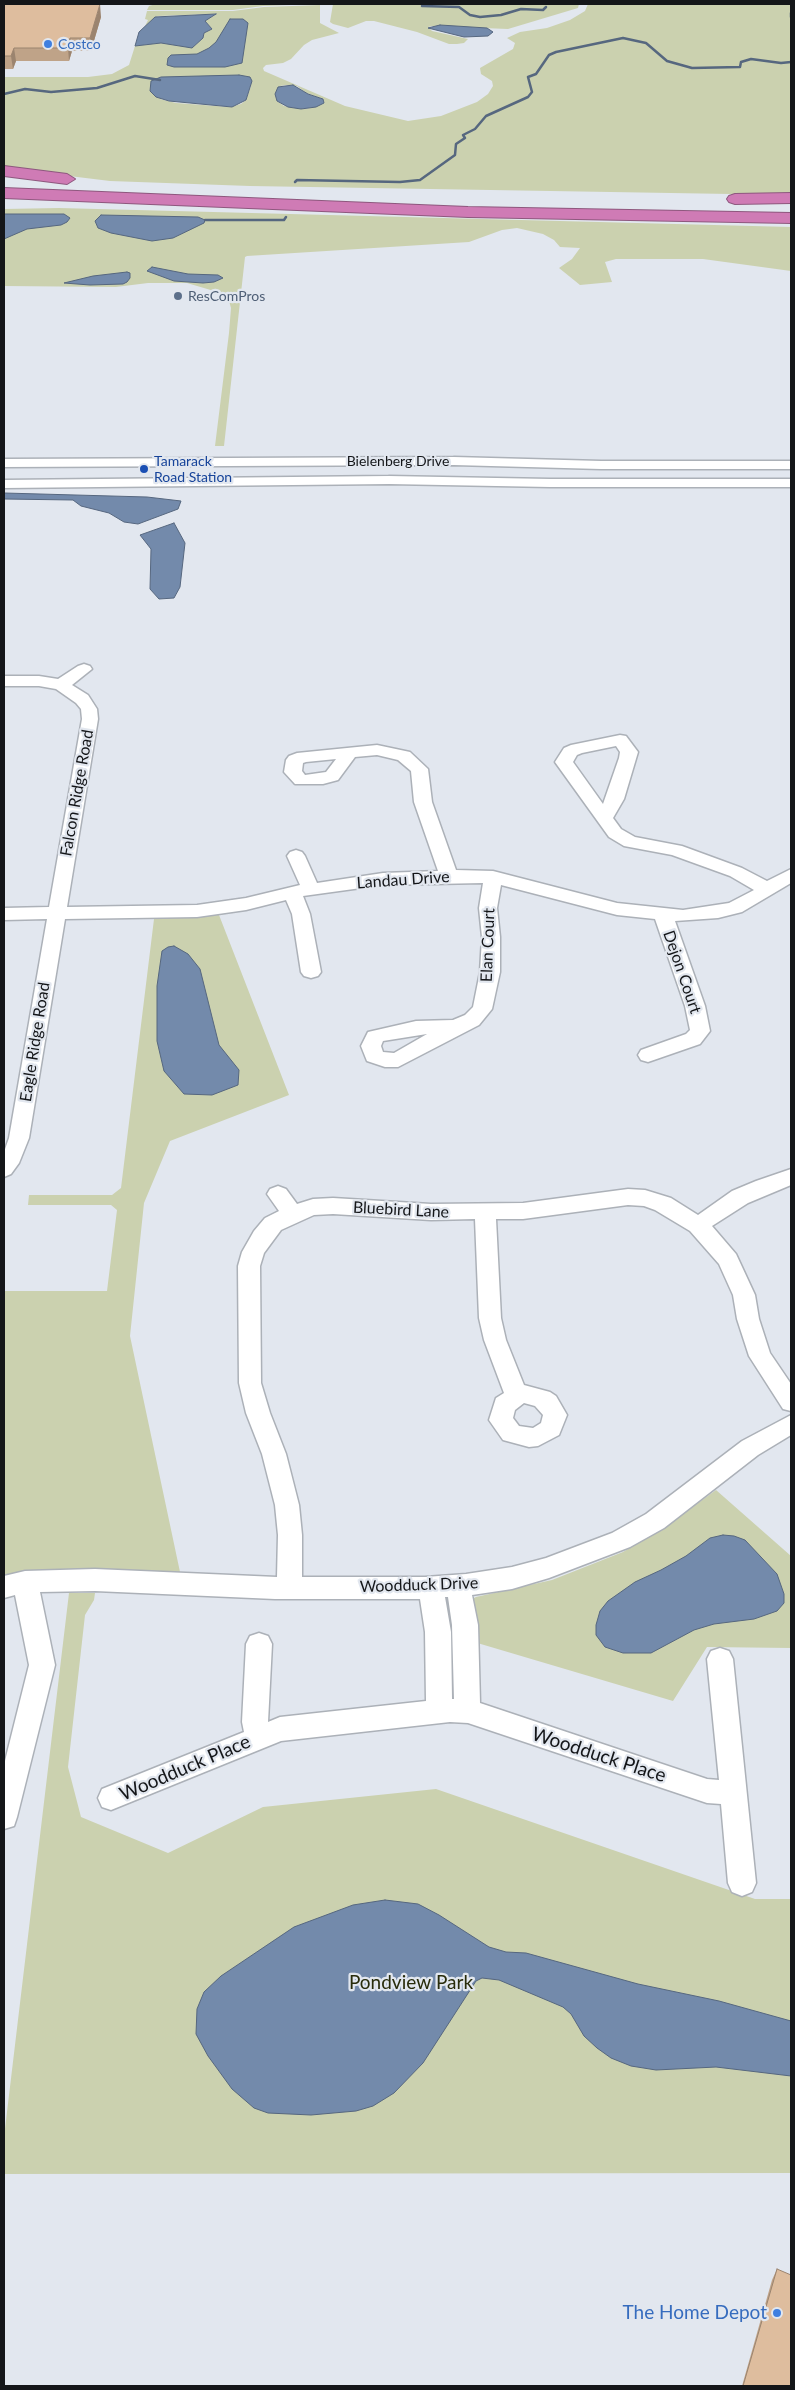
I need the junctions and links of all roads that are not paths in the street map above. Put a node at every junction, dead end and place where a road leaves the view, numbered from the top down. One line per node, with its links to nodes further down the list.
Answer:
1 (4, 171): 3 (highway)
2 (4, 181): 3 (highway)
3 (130, 188): 5 (highway)
4 (4, 192): 9 (highway)
5 (408, 194)
6 (718, 199): 7 (highway)
7 (791, 199)
8 (4, 205): 9 (highway)
9 (374, 208): 10 (highway)
10 (639, 216): 11 (highway); 12 (highway)
11 (791, 218)
12 (791, 224)
13 (4, 463): 14 (street, Bielenberg Drive)
14 (791, 465)
15 (791, 483): 16 (street, Bielenberg Drive)
16 (4, 484)
17 (84, 669): 19 (street)
18 (4, 681): 19 (street, Falcon Ridge Road)
19 (61, 684): 29 (street, Falcon Ridge Road)
20 (350, 752): 24 (street)
21 (604, 818): 27 (street)
22 (296, 856): 26 (street)
23 (791, 874): 27 (street, Landau Drive)
24 (448, 876): 25 (street, Landau Drive); 26 (street, Landau Drive)
25 (493, 877): 31 (street, Landau Drive); 33 (street, Elan Court)
26 (311, 890): 28 (street, Landau Drive)
27 (769, 890): 31 (street, Landau Drive)
28 (292, 892): 29 (street, Landau Drive); 32 (street)
29 (56, 911): 30 (street, Landau Drive); 35 (street, Eagle Ridge Road)
30 (4, 914)
31 (663, 915): 34 (street, Dejon Court)
32 (311, 972)
33 (455, 1028)
34 (648, 1055)
35 (4, 1169)
36 (791, 1177): 40 (street)
37 (278, 1194): 39 (street)
38 (486, 1213): 39 (street, Bluebird Lane); 40 (street, Bluebird Lane); 41 (street)
39 (293, 1214): 46 (street, Bluebird Lane)
40 (698, 1225): 42 (street, Bluebird Lane)
41 (517, 1396)
42 (791, 1402)
43 (791, 1424): 45 (street, Woodduck Drive)
44 (15, 1584): 46 (street, Woodduck Drive); 55 (street)
45 (458, 1586): 47 (street, Woodduck Drive); 51 (street)
46 (289, 1588): 47 (street, Woodduck Drive)
47 (431, 1588): 50 (street)
48 (259, 1644): 52 (street, Woodduck Place)
49 (720, 1659): 53 (street)
50 (439, 1711): 51 (street, Woodduck Place); 52 (street, Woodduck Place)
51 (467, 1711): 53 (street, Woodduck Place)
52 (258, 1737): 54 (street, Woodduck Place)
53 (733, 1793): 56 (street)
54 (111, 1798)
55 (4, 1817)
56 (742, 1883)

